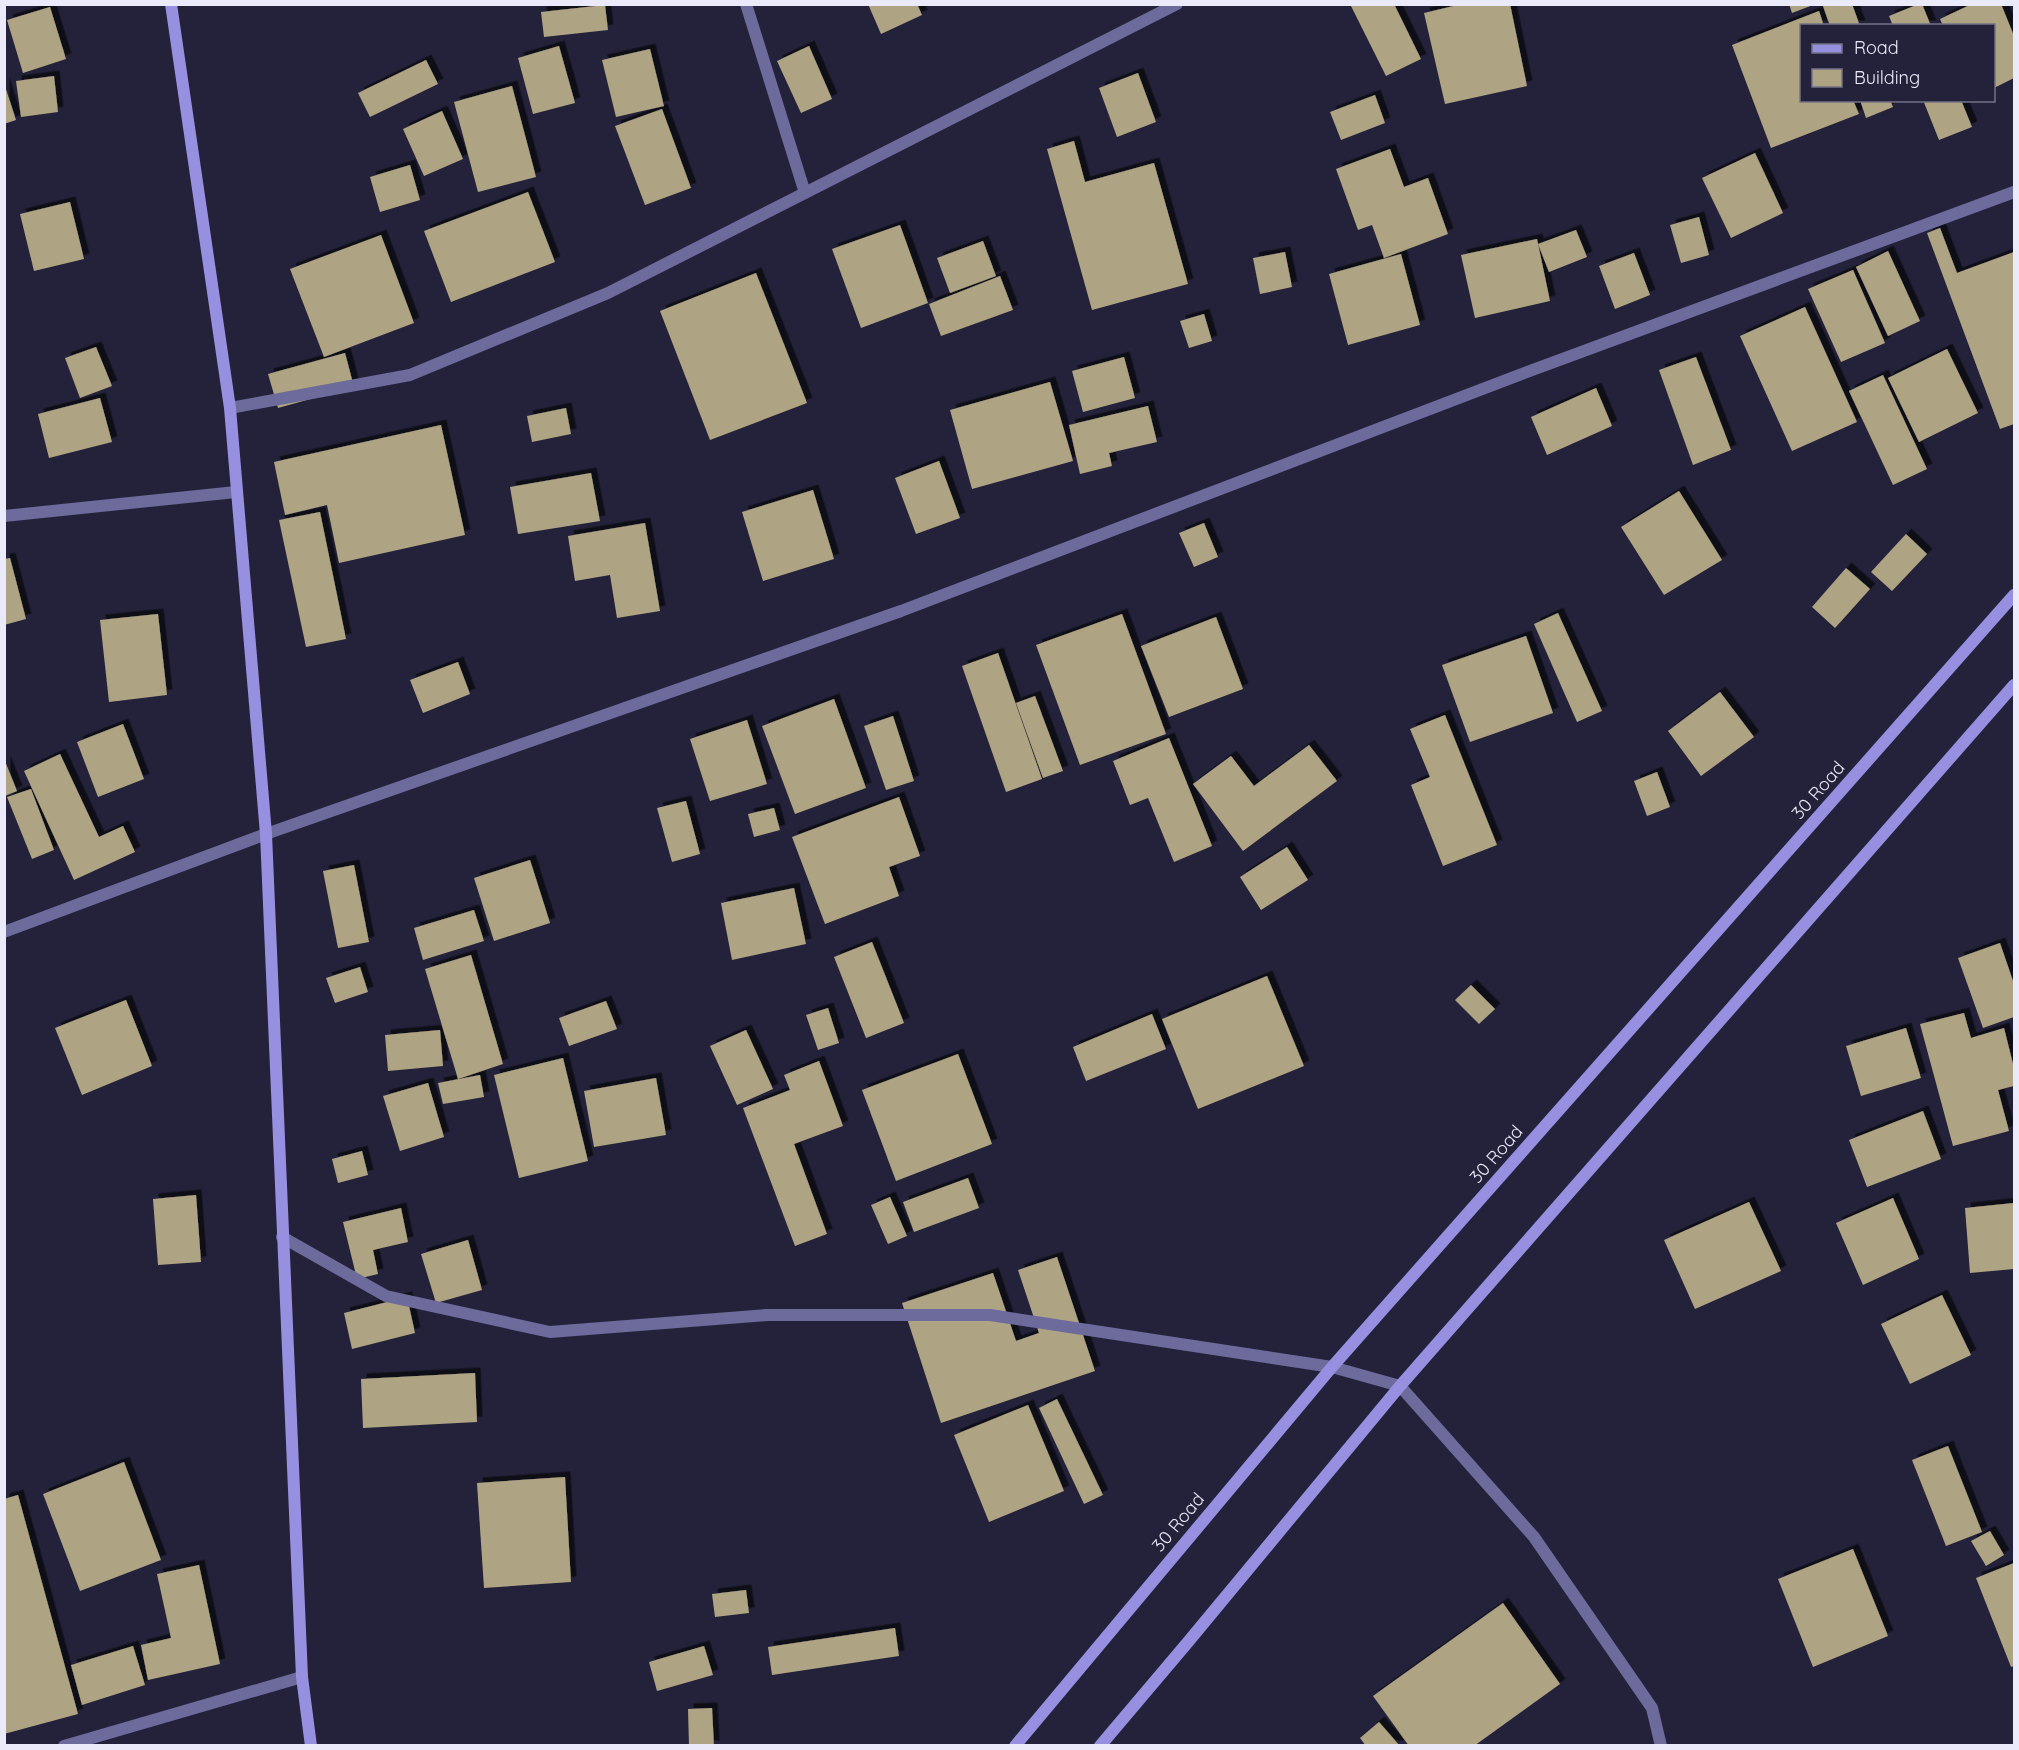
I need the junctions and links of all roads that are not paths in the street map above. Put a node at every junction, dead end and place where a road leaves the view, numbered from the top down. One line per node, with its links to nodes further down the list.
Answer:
1 (171, 4): 6 (main road)
2 (746, 4): 5 (street)
3 (1177, 4): 5 (street)
4 (2014, 192): 11 (street)
5 (805, 193): 6 (street)
6 (230, 408): 7 (main road)
7 (236, 492): 8 (street); 11 (main road)
8 (4, 516)
9 (2014, 595): 14 (main road, 30 Road)
10 (2014, 685): 15 (main road)
11 (266, 834): 12 (street); 13 (main road)
12 (4, 932)
13 (282, 1237): 14 (street); 16 (main road)
14 (1332, 1367): 15 (street); 19 (main road, 30 Road)
15 (1400, 1386): 20 (main road); 21 (street)
16 (302, 1677): 17 (street); 18 (main road)
17 (64, 1746)
18 (311, 1746)
19 (1015, 1746)
20 (1100, 1746)
21 (1661, 1746)

